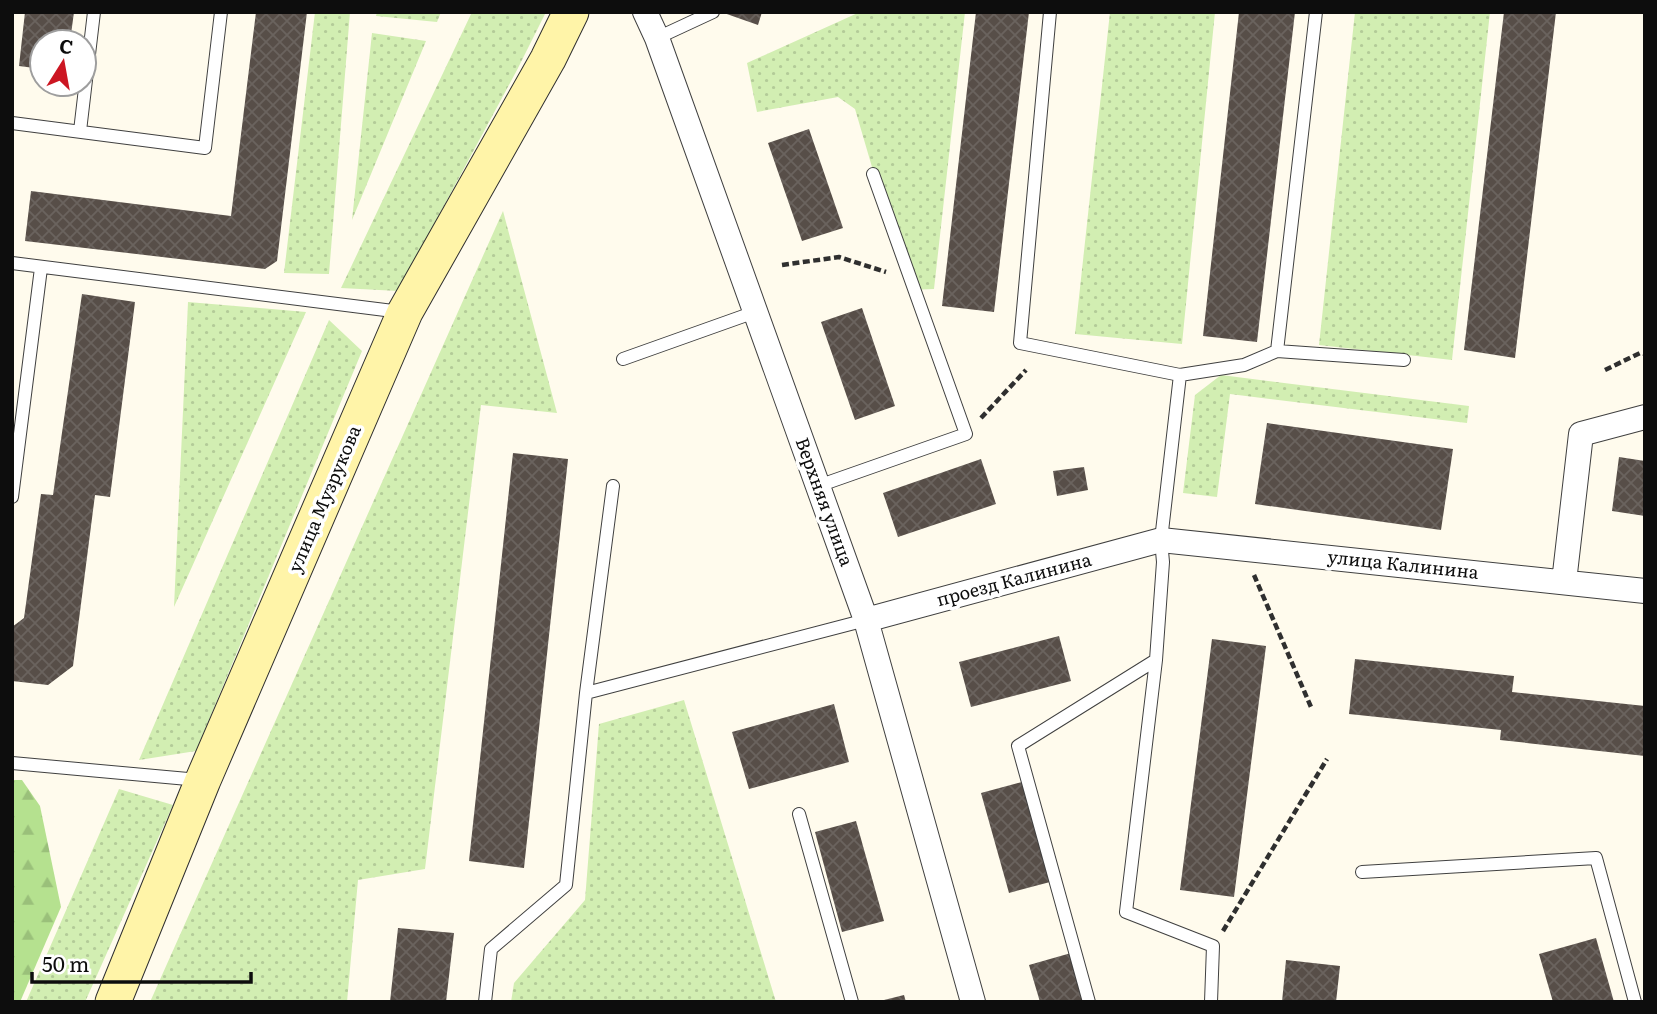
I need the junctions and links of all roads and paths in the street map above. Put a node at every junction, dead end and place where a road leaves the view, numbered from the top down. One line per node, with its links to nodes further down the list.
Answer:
1 (94, 12): 10 (lane)
2 (220, 12): 10 (lane)
3 (571, 12): 16 (street, улица Музрукова)
4 (645, 12): 8 (street, Верхняя улица)
5 (713, 12): 8 (lane)
6 (1050, 12): 24 (lane)
7 (1317, 12): 18 (lane)
8 (657, 38): 17 (street, Верхняя улица)
9 (12, 123): 10 (lane)
10 (80, 131)
11 (873, 174): 15 (lane)
12 (12, 264): 14 (lane)
13 (782, 265): 15 (path)
14 (41, 268): 16 (lane); 29 (lane)
15 (911, 280): 26 (lane)
16 (405, 312): 40 (street, улица Музрукова)
17 (755, 312): 20 (lane); 28 (street, Верхняя улица)
18 (1277, 351): 21 (lane); 24 (lane)
19 (1645, 354): 23 (path)
20 (623, 359)
21 (1404, 360)
22 (1026, 370): 26 (path)
23 (1605, 370)
24 (1180, 375): 30 (lane)
25 (1645, 417): 32 (street)
26 (966, 434): 28 (lane)
27 (612, 486): 36 (lane)
28 (818, 486): 34 (street, Верхняя улица)
29 (12, 497)
30 (1161, 540): 32 (street, улица Калинина); 34 (street, проезд Калинина); 35 (lane)
31 (1252, 571): 37 (path)
32 (1564, 582): 33 (street, улица Калинина)
33 (1645, 590)
34 (866, 620): 36 (lane); 47 (street, Верхняя улица)
35 (1156, 660): 43 (lane); 48 (lane)
36 (586, 693): 45 (lane)
37 (1311, 706)
38 (1327, 759): 43 (path)
39 (12, 764): 40 (lane)
40 (203, 780): 44 (street, улица Музрукова)
41 (799, 814): 46 (lane)
42 (1362, 873): 50 (lane)
43 (1213, 946): 49 (lane)
44 (113, 1002)
45 (485, 1002)
46 (852, 1002)
47 (973, 1002)
48 (1089, 1002)
49 (1211, 1002)
50 (1635, 1002)

